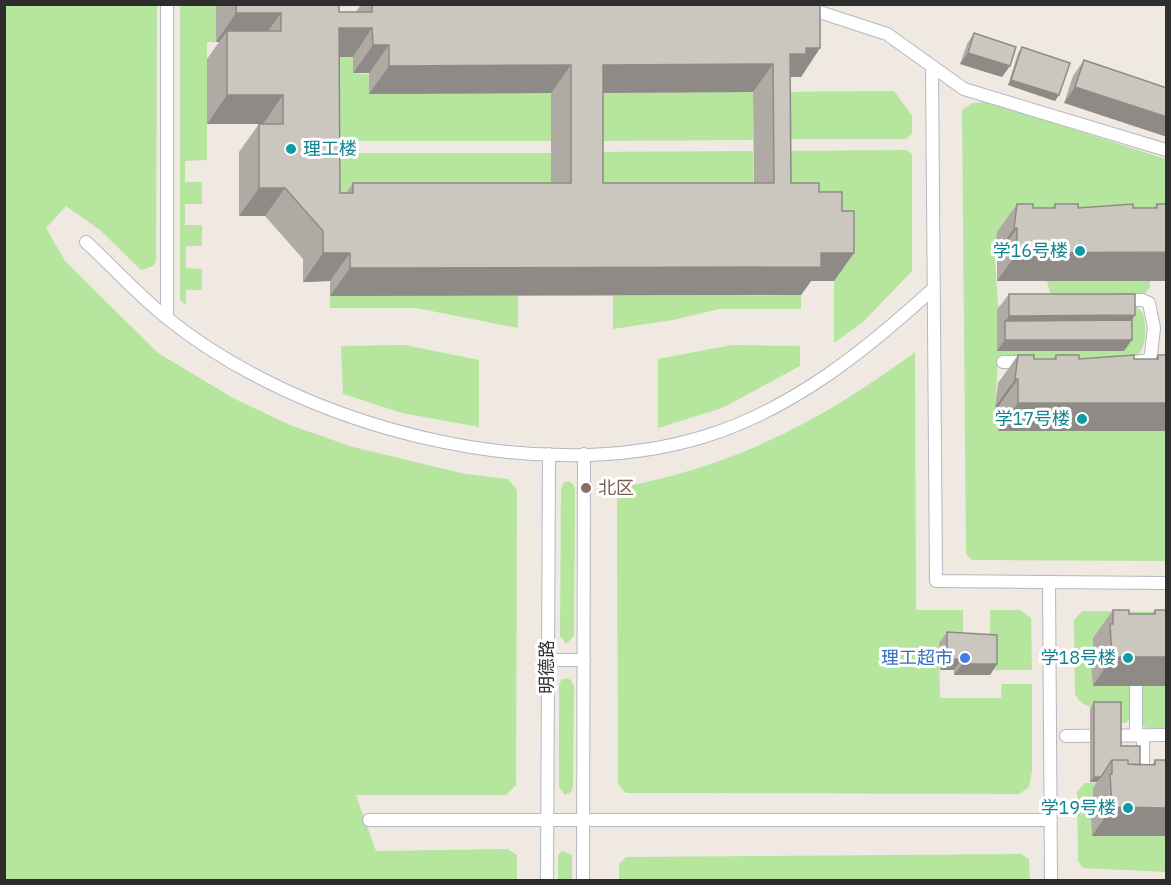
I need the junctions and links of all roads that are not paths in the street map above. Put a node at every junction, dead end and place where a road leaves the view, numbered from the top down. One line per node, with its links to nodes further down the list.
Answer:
1 (167, 4): 8 (lane)
2 (795, 4): 3 (lane)
3 (932, 66): 4 (lane); 6 (lane)
4 (1167, 150)
5 (87, 242): 8 (lane)
6 (934, 288): 14 (lane); 15 (lane)
7 (1109, 300): 9 (lane)
8 (167, 318): 13 (lane)
9 (1160, 328): 12 (lane)
10 (1003, 362): 11 (lane)
11 (1038, 362)
12 (1120, 362)
13 (549, 454): 14 (lane); 17 (lane, 明德路)
14 (584, 454): 18 (lane, 明德路)
15 (1049, 582): 16 (lane); 27 (lane)
16 (1167, 583)
17 (548, 660): 18 (lane); 25 (lane, 明德路)
18 (584, 660): 26 (lane, 明德路)
19 (1136, 686): 20 (lane)
20 (1140, 735): 21 (lane); 22 (lane); 23 (lane)
21 (1167, 735)
22 (1066, 736)
23 (1143, 789)
24 (369, 820): 25 (lane)
25 (547, 820): 26 (lane); 28 (lane, 明德路)
26 (584, 820): 27 (lane); 29 (lane, 明德路)
27 (1051, 820): 30 (lane)
28 (547, 880)
29 (583, 880)
30 (1051, 880)

